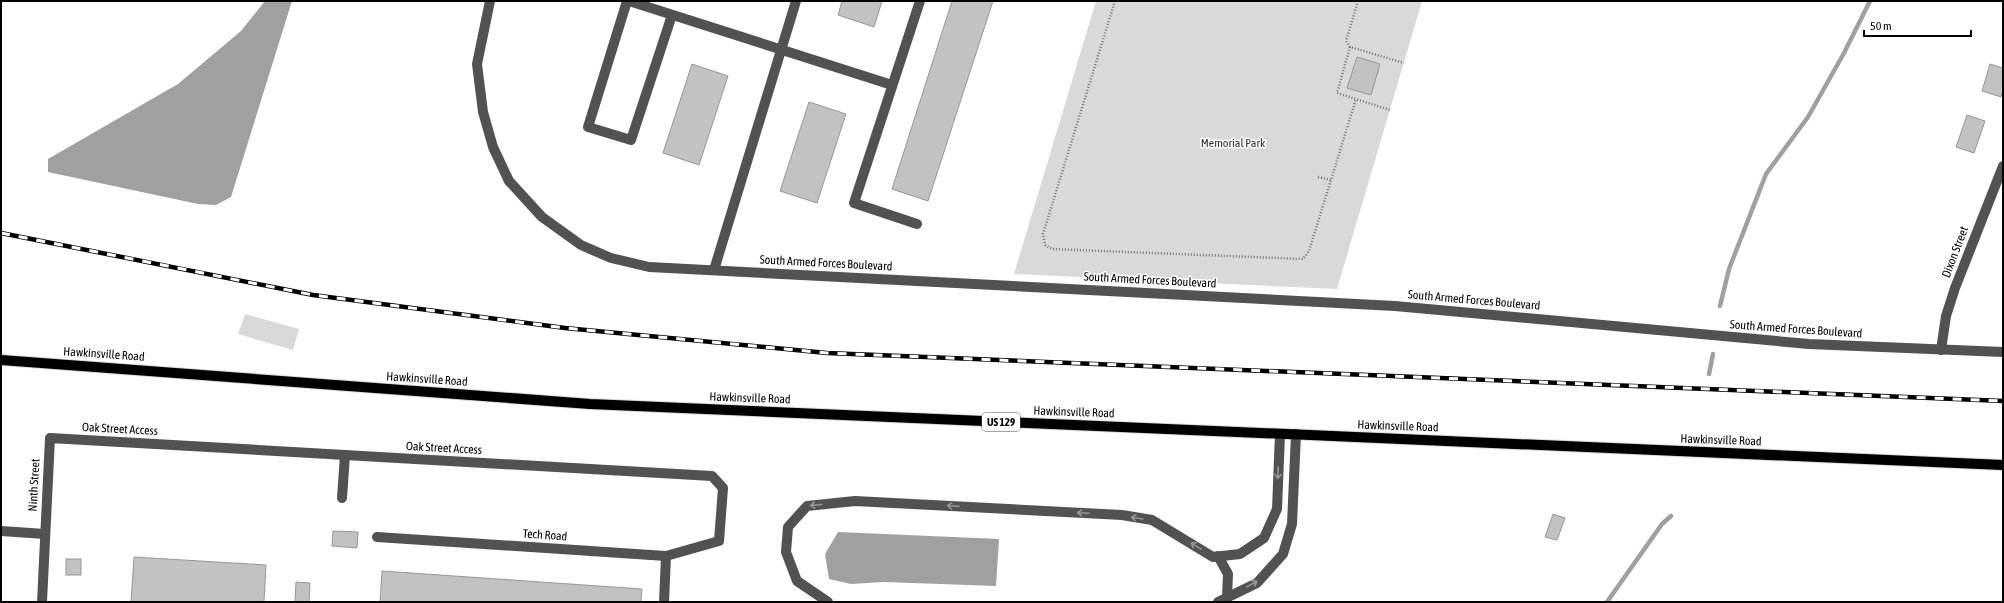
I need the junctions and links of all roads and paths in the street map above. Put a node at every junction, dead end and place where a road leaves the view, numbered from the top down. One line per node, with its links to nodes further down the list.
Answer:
1 (490, 1): 18 (street, South Armed Forces Boulevard)
2 (628, 1): 7 (street); 7 (street)
3 (796, 1): 9 (street)
4 (920, 1): 11 (street)
5 (1115, 1): 16 (path)
6 (1358, 1): 8 (path)
7 (672, 14): 9 (street)
8 (1350, 47): 10 (path); 12 (path)
9 (780, 49): 11 (street); 18 (street)
10 (1404, 63)
11 (892, 85): 17 (street)
12 (1356, 99): 13 (path); 16 (path)
13 (1390, 110)
14 (2003, 166): 19 (street, Dixon Street)
15 (1318, 177): 16 (path)
16 (1331, 180)
17 (917, 224)
18 (714, 270): 19 (street, South Armed Forces Boulevard)
19 (1941, 350): 20 (street, South Armed Forces Boulevard)
20 (2003, 352)
21 (1, 360): 22 (main road, Hawkinsville Road / US 129)
22 (1280, 434): 23 (main road, Hawkinsville Road / US 129); 32 (street, one-way to 32)
23 (1296, 434): 26 (main road, Hawkinsville Road / US 129); 33 (street, one-way to 23)
24 (50, 438): 25 (street, Oak Street Access); 29 (street, Ninth Street)
25 (344, 455): 27 (street); 31 (street, Oak Street Access)
26 (2003, 465)
27 (342, 498)
28 (1, 531): 29 (street)
29 (45, 534): 34 (street, Ninth Street)
30 (377, 537): 31 (street, Tech Road)
31 (666, 556): 35 (street)
32 (1218, 556): 33 (street); 36 (street, one-way to 36)
33 (1222, 599)
34 (42, 602)
35 (664, 602)
36 (828, 602)

